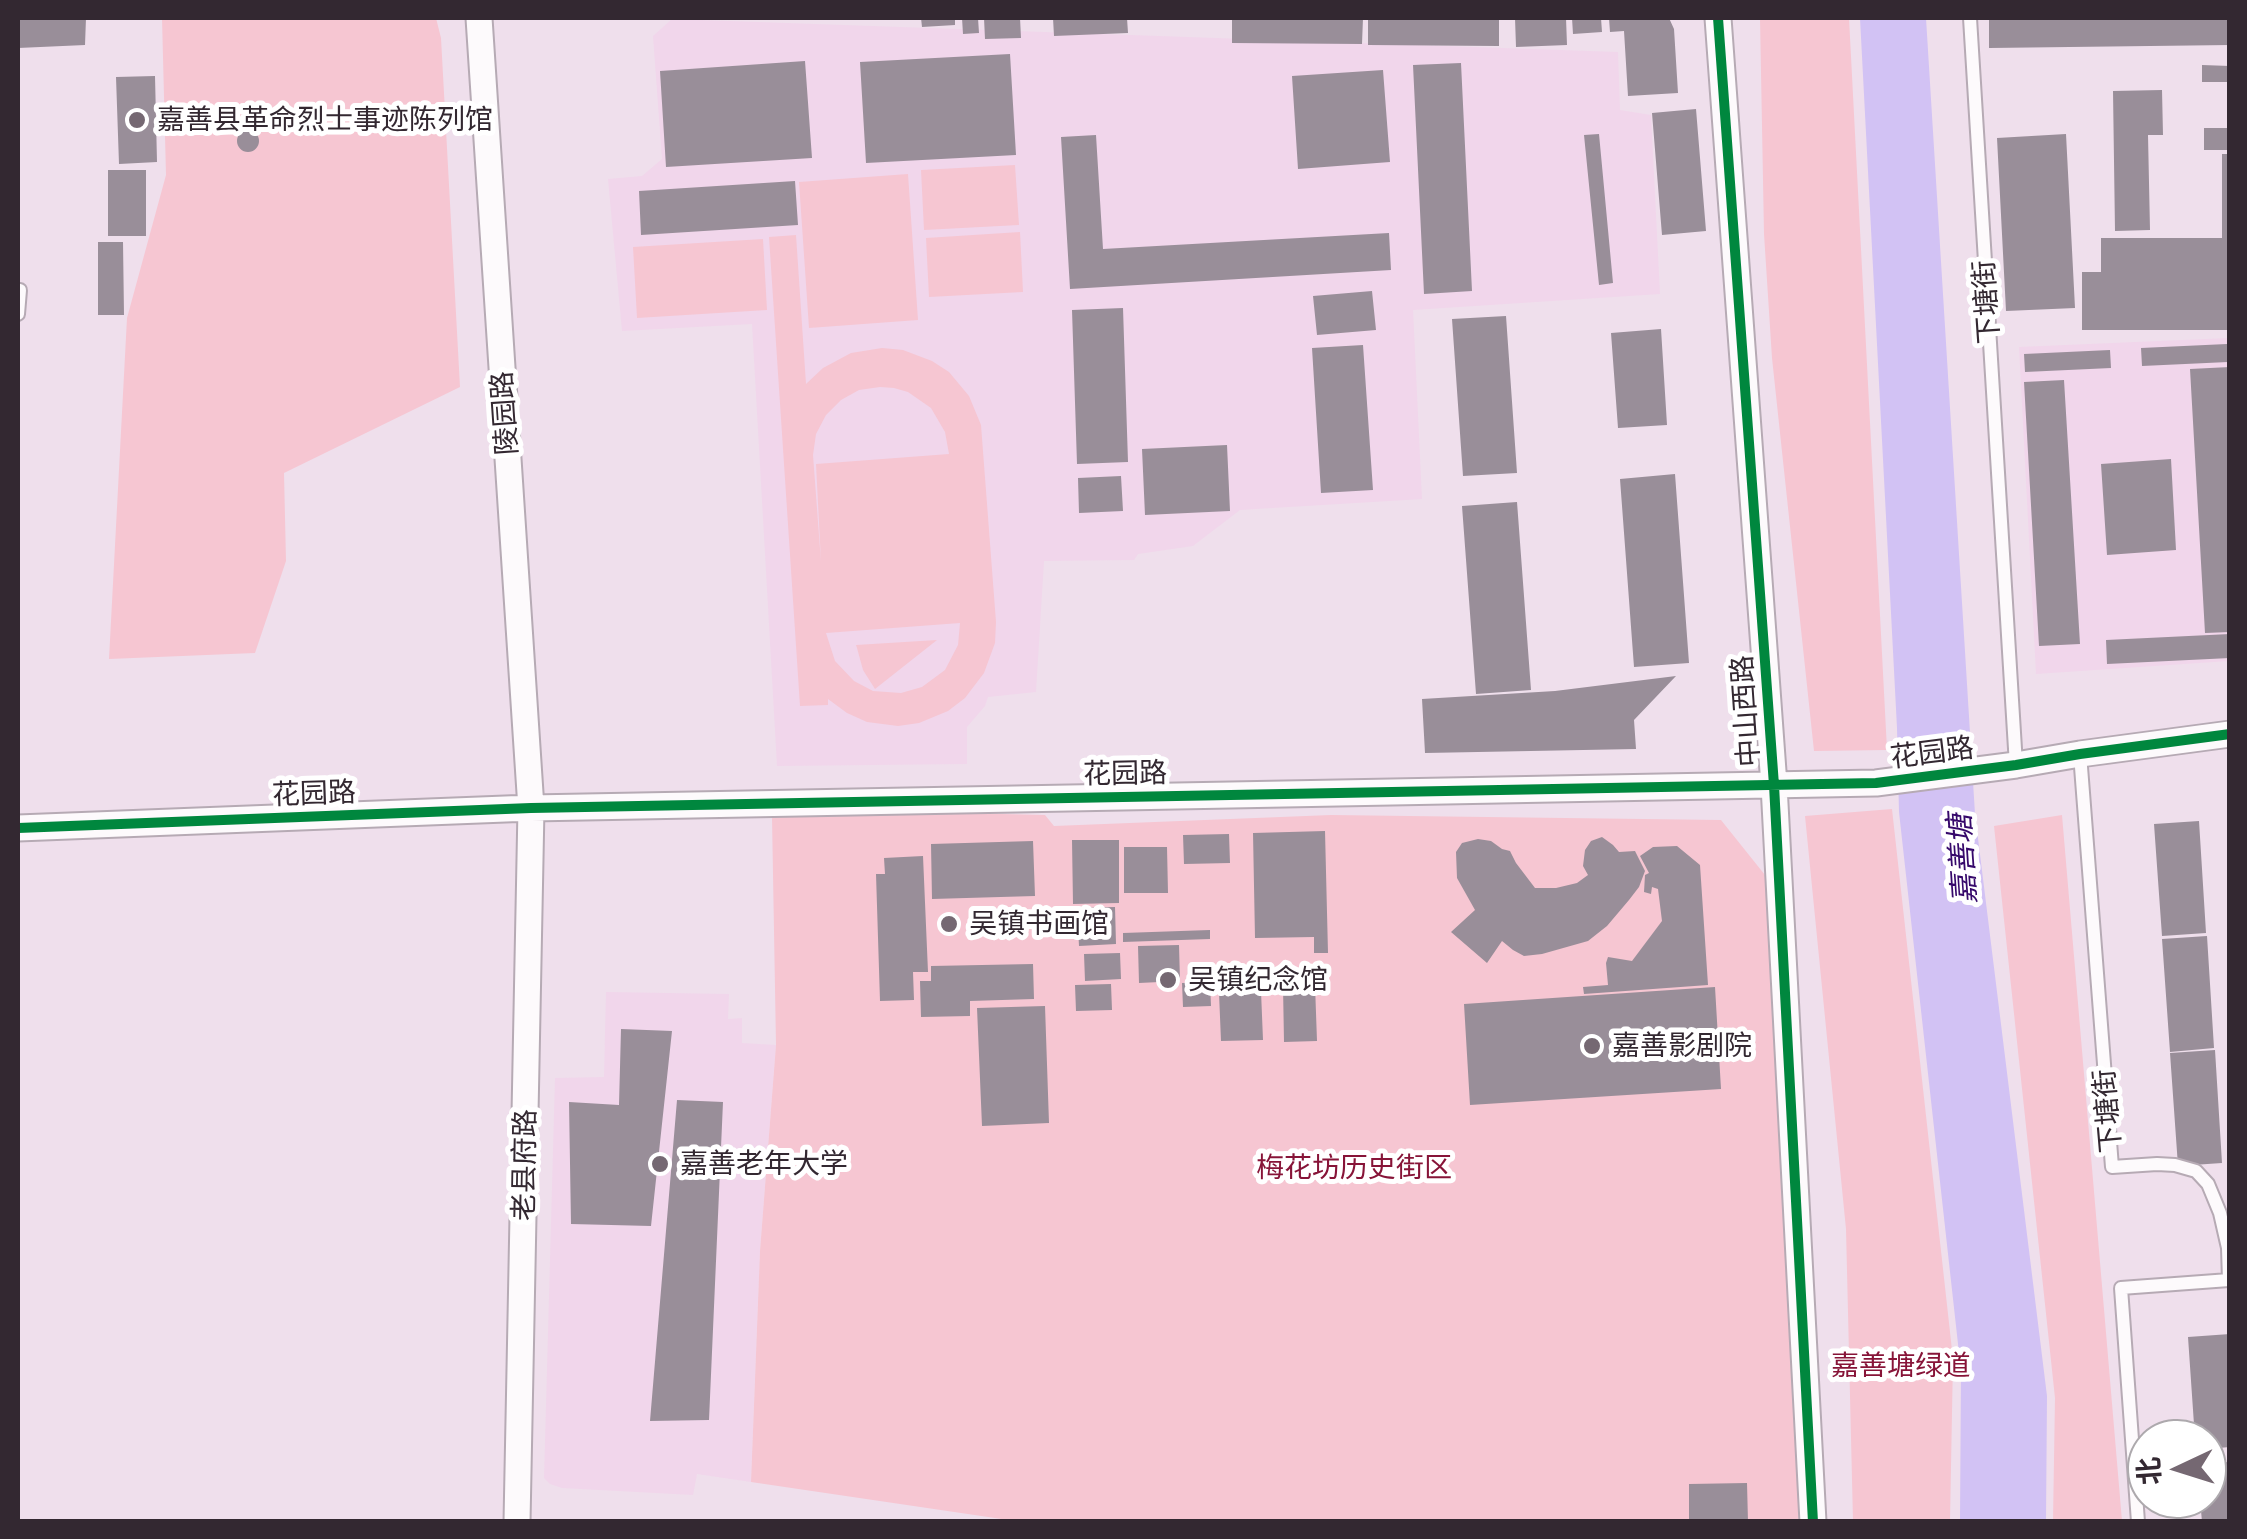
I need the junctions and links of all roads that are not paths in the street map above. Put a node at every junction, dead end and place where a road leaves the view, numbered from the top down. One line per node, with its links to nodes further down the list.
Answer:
1 (479, 18): 10 (street, 陵园路)
2 (1718, 18): 9 (street, 中山西路)
3 (1970, 18): 8 (lane, 下塘街)
4 (20, 290): 5 (lane)
5 (18, 314)
6 (2230, 734): 7 (street, 花园路)
7 (2080, 754): 8 (street, 花园路); 14 (lane, 下塘街)
8 (2016, 765): 9 (street, 花园路)
9 (1774, 785): 10 (street, 花园路); 13 (street, 中山西路)
10 (531, 808): 11 (street, 花园路); 12 (street, 老县府路)
11 (18, 828)
12 (517, 1522)
13 (1813, 1522)
14 (2138, 1522)

